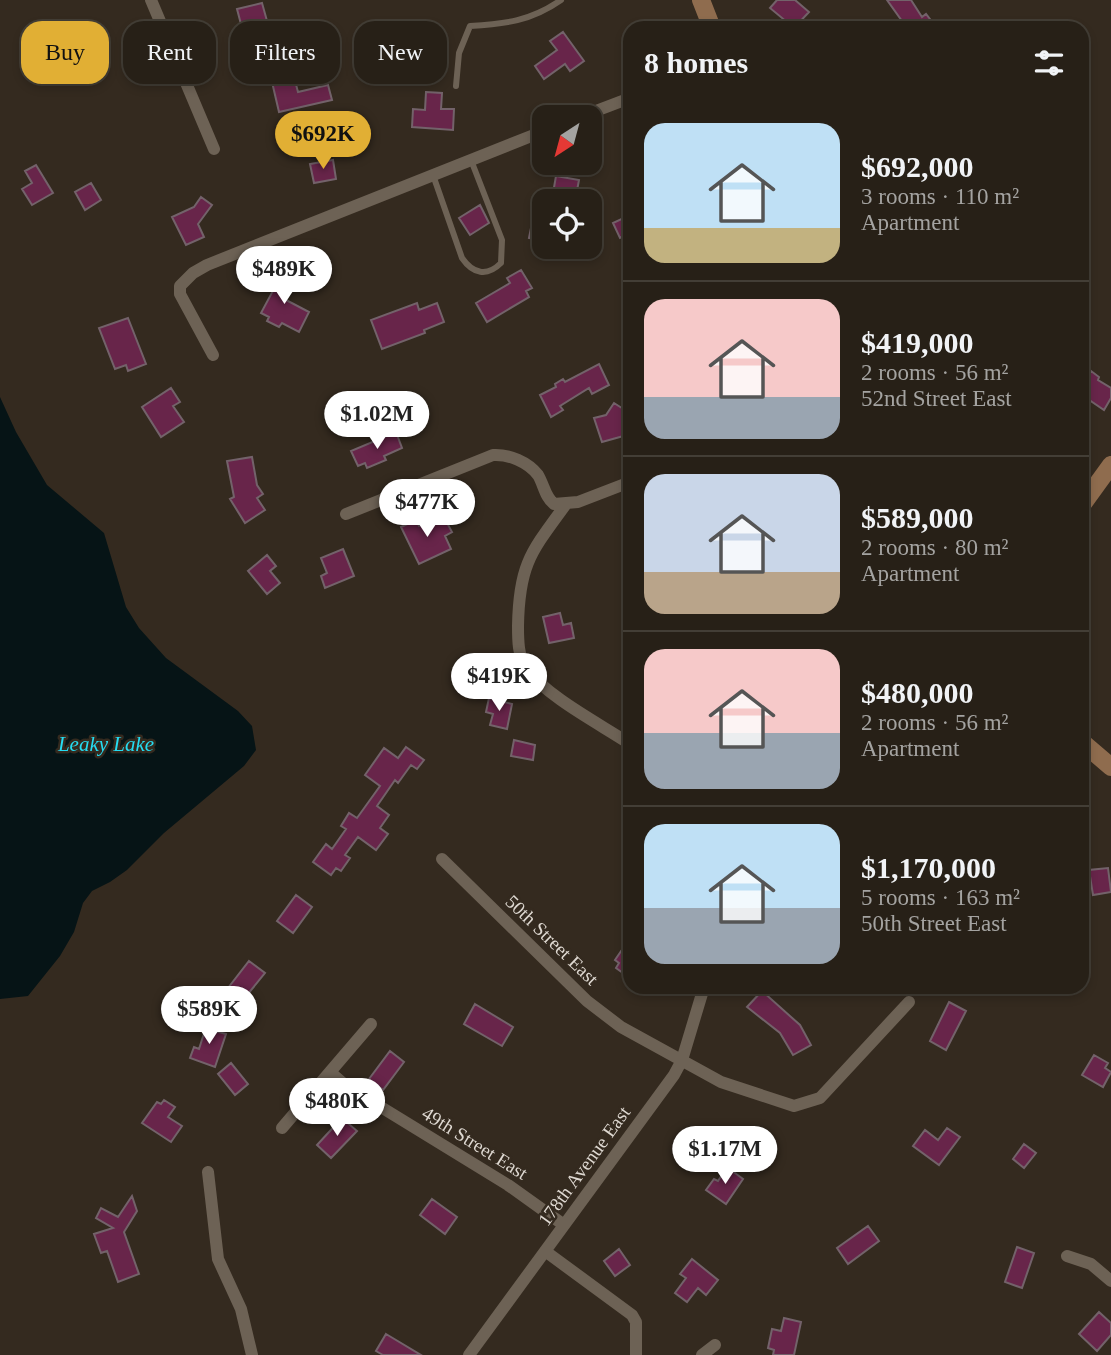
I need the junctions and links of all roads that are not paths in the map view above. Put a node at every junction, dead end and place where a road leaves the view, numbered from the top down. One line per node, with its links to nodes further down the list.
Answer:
1 (151, 0): 9 (street)
2 (561, 0): 5 (lane)
3 (701, 0): 4 (street)
4 (709, 21)
5 (456, 86)
6 (623, 102): 7 (street)
7 (602, 109)
8 (532, 136): 10 (street)
9 (214, 149)
10 (471, 159): 11 (street); 11 (lane)
11 (433, 175): 12 (street)
12 (213, 355)
13 (1111, 465): 15 (street)
14 (623, 484): 16 (street)
15 (1089, 495)
16 (566, 504): 17 (street); 18 (street)
17 (346, 514)
18 (623, 740)
19 (1089, 747): 20 (street)
20 (1111, 767)
21 (442, 859): 25 (street, 50th Street East)
22 (702, 994): 25 (street, 178th Avenue East)
23 (909, 1002): 25 (street, 50th Street East)
24 (371, 1024): 26 (street)
25 (682, 1060): 29 (street, 178th Avenue East)
26 (330, 1072): 27 (street); 29 (street, 49th Street East)
27 (282, 1128)
28 (208, 1172): 34 (street)
29 (564, 1225): 30 (street, 178th Avenue East)
30 (545, 1251): 35 (street, 178th Avenue East); 36 (street)
31 (1067, 1256): 32 (street)
32 (1111, 1280)
33 (715, 1345): 37 (street)
34 (253, 1355)
35 (469, 1355)
36 (636, 1355)
37 (702, 1355)

